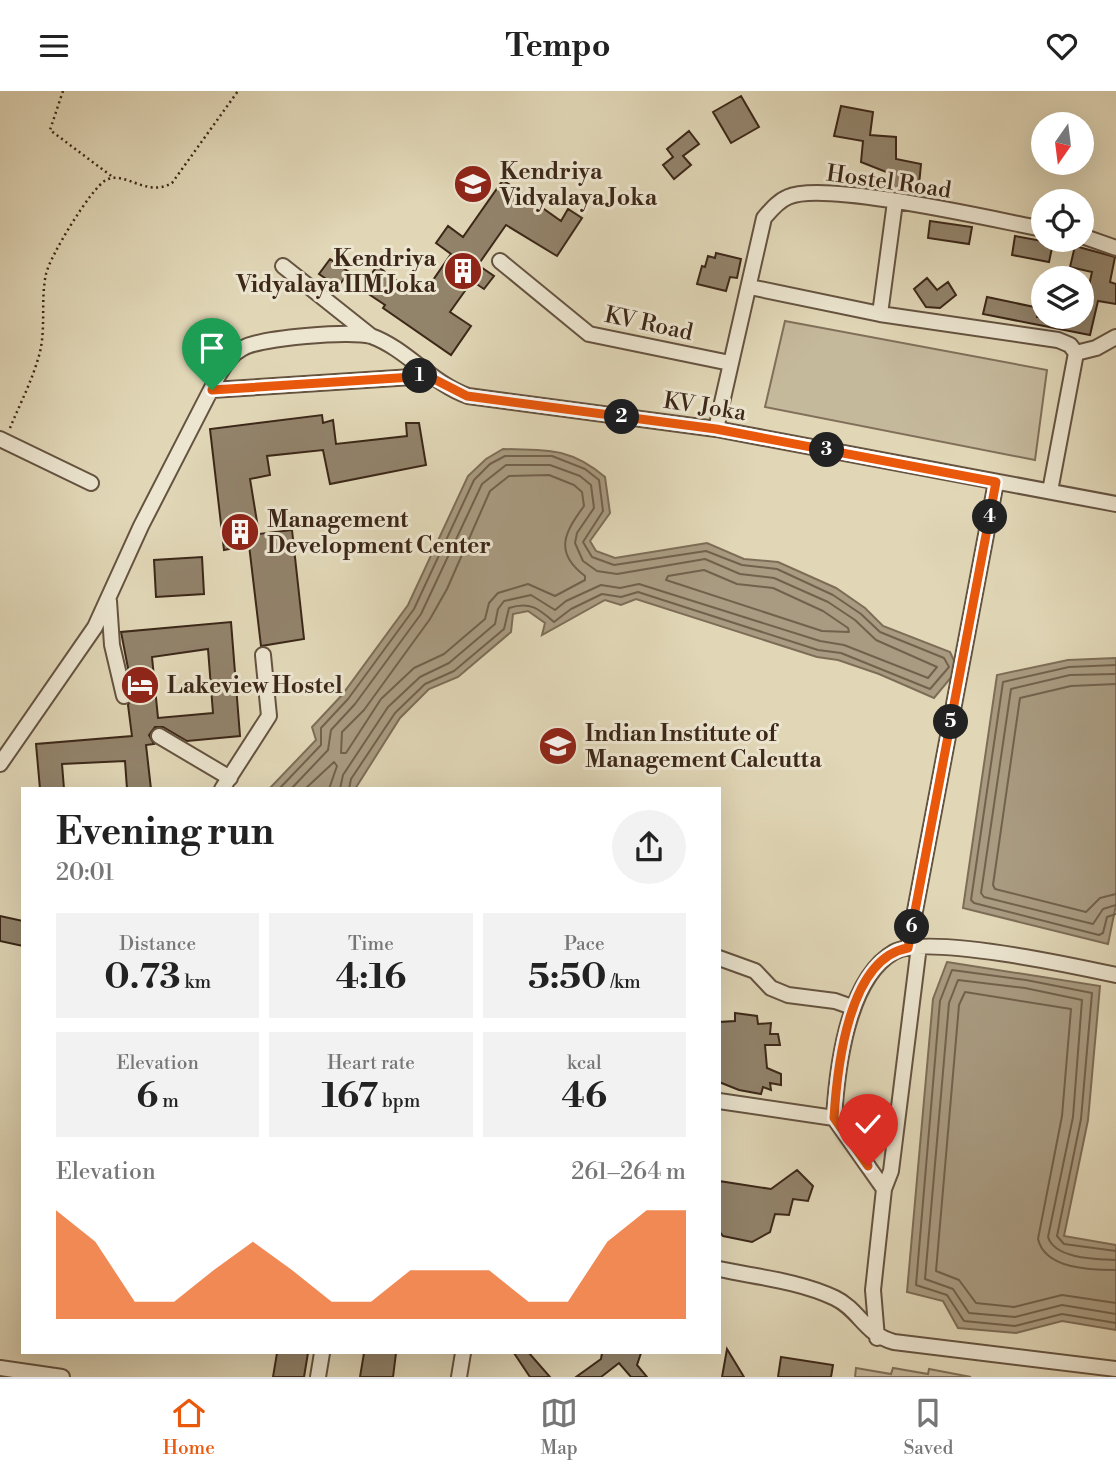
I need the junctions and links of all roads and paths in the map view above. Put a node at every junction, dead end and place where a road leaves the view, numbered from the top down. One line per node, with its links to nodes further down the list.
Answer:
1 (63, 91): 3 (path)
2 (239, 91): 3 (path)
3 (114, 178): 19 (path)
4 (895, 202): 5 (street, Hostel Road); 10 (street, Hostel Road); 11 (street)
5 (1031, 227)
6 (1094, 240): 7 (street)
7 (1116, 248)
8 (500, 261): 15 (street, KV Road)
9 (283, 266): 12 (street, KV Joka)
10 (750, 287): 11 (street); 15 (street, Hostel Road)
11 (880, 314): 14 (street)
12 (372, 337): 16 (street, KV Joka); 17 (street)
13 (1116, 337): 14 (street)
14 (1076, 353): 22 (street)
15 (730, 363): 18 (street, Hostel Road)
16 (428, 376): 17 (street); 18 (street, KV Joka)
17 (212, 390): 24 (street)
18 (716, 429): 20 (street, KV Joka)
19 (2, 440): 21 (street)
20 (996, 482): 22 (street, KV Joka); 30 (street)
21 (91, 483)
22 (1050, 491): 23 (street, KV Joka)
23 (1116, 504)
24 (108, 597): 26 (street); 28 (street)
25 (262, 655): 29 (street)
26 (124, 696)
27 (159, 736): 29 (street)
28 (0, 764)
29 (226, 784)
30 (914, 947): 32 (street); 33 (street); 36 (street)
31 (721, 959): 33 (street)
32 (1116, 975)
33 (852, 1007): 35 (street)
34 (721, 1101): 35 (street)
35 (834, 1118): 36 (street)
36 (884, 1189): 38 (street)
37 (721, 1269): 38 (street)
38 (877, 1338): 42 (street)
39 (322, 1354): 44 (street)
40 (463, 1354): 45 (street)
41 (0, 1368): 43 (street)
42 (1116, 1369)
43 (62, 1377)
44 (318, 1377)
45 (459, 1377)

